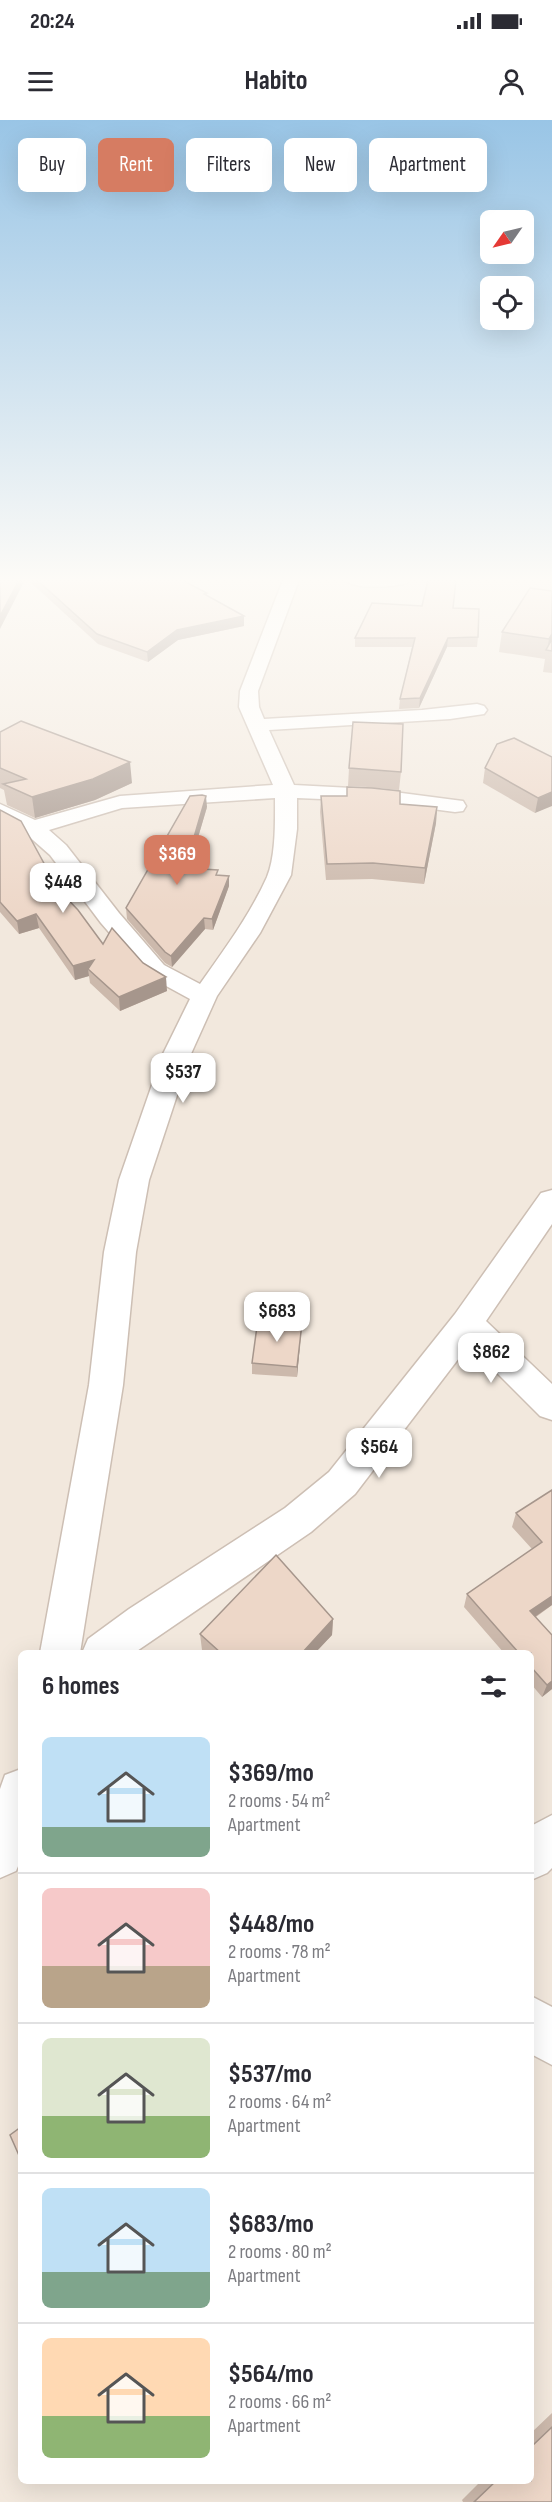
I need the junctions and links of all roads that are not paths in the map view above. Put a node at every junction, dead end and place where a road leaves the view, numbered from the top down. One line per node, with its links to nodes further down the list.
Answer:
1 (249, 691): 3 (street)
2 (477, 710): 3 (street)
3 (257, 725): 4 (street)
4 (286, 791): 5 (street); 7 (street); 8 (street)
5 (456, 806)
6 (0, 810): 7 (street)
7 (33, 828): 8 (street)
8 (204, 996): 12 (street)
9 (552, 1201): 10 (street)
10 (467, 1323): 11 (street); 13 (street)
11 (552, 1406)
12 (61, 1650)
13 (106, 1650)
14 (18, 1800): 17 (street)
15 (552, 1838): 16 (street)
16 (534, 1854)
17 (0, 1856)
18 (534, 2024): 19 (street)
19 (552, 2040)

